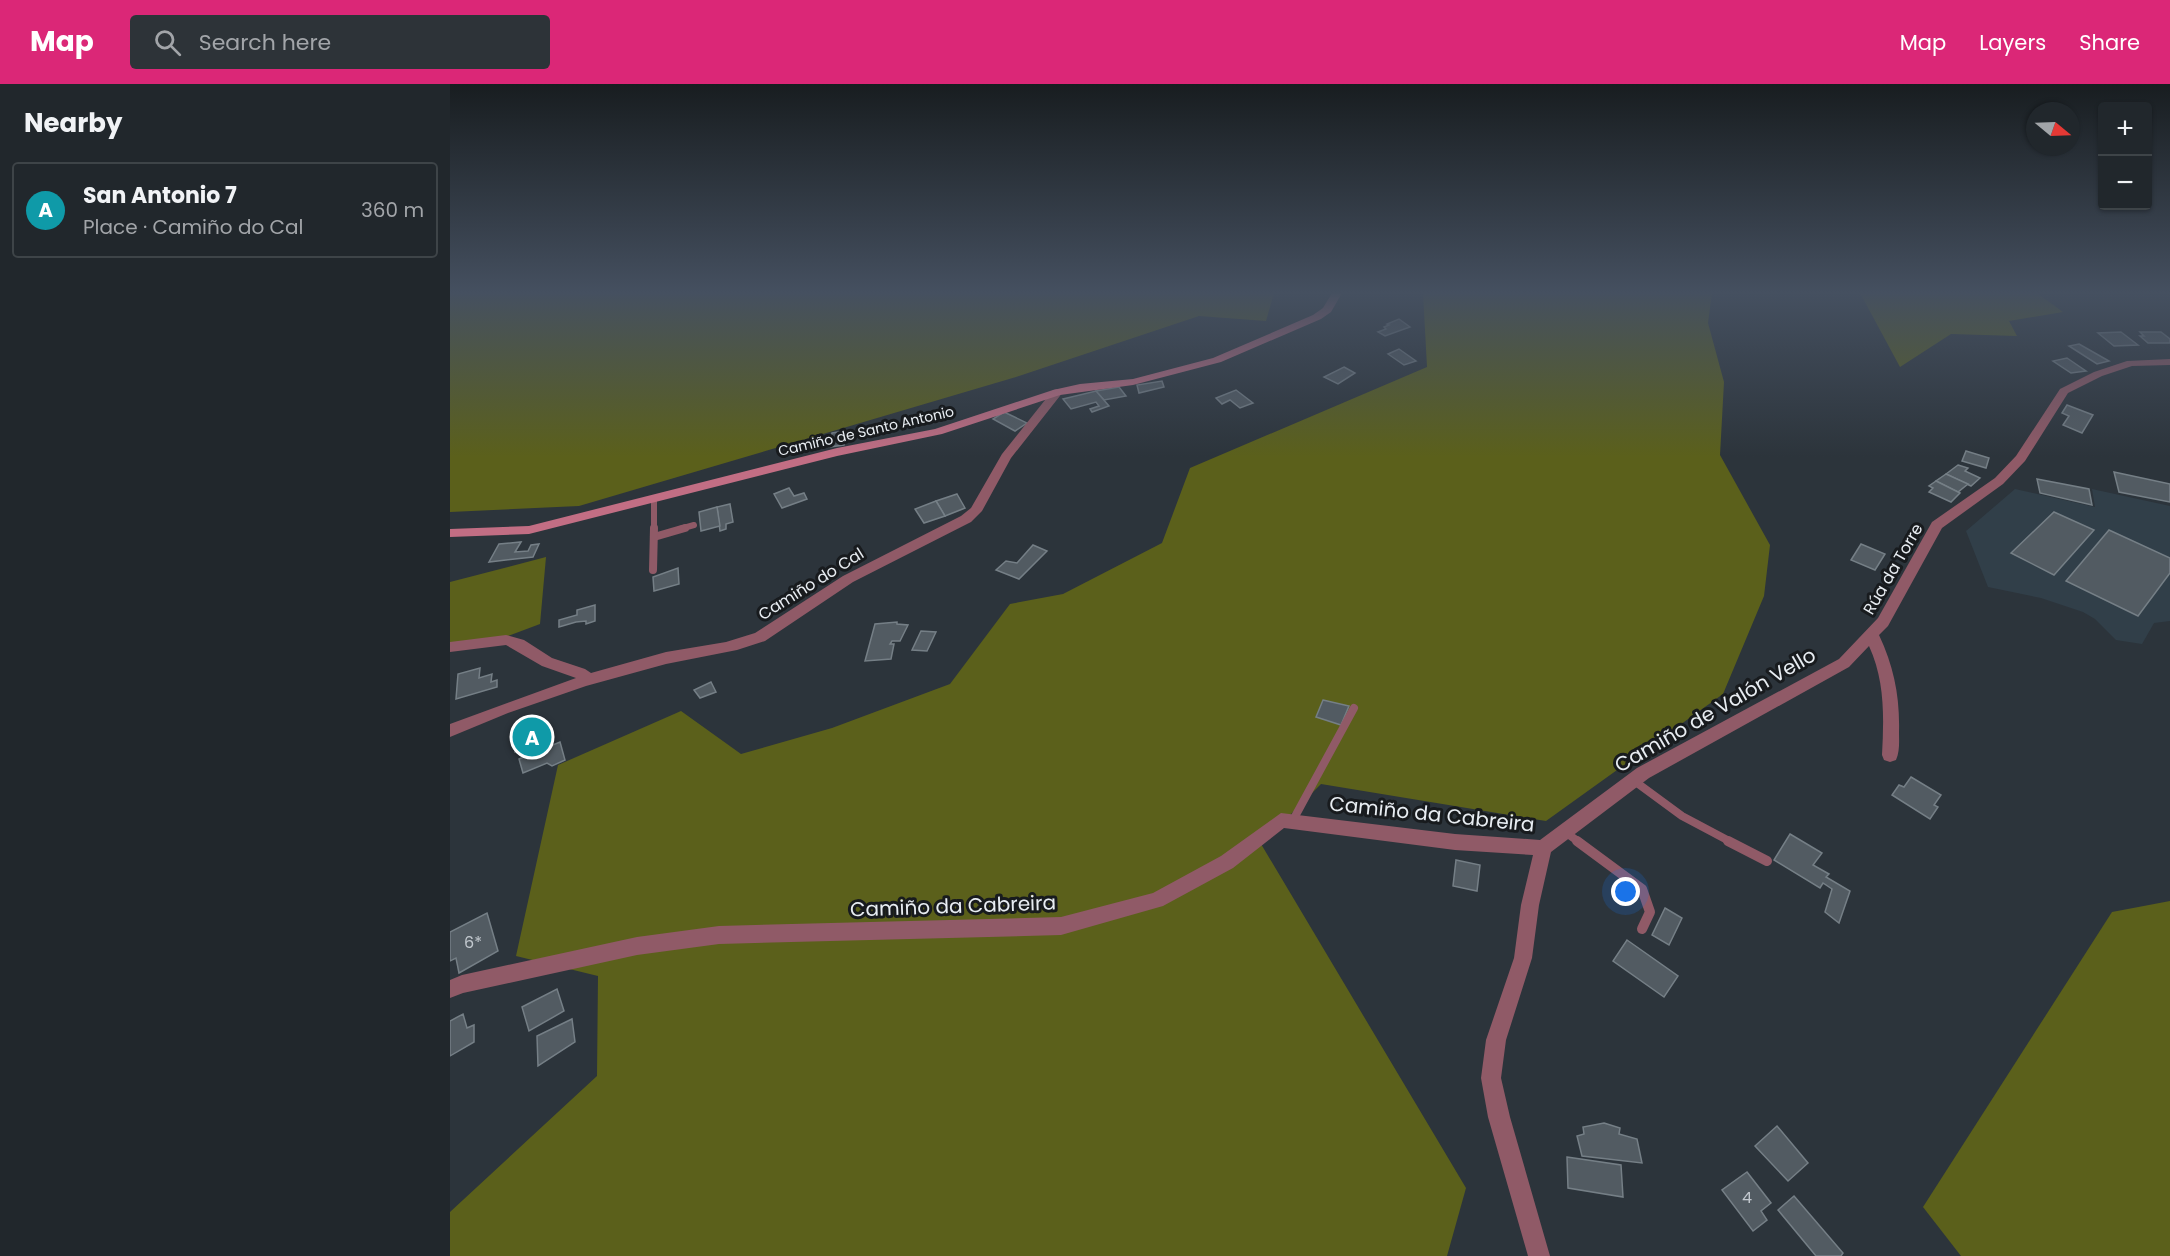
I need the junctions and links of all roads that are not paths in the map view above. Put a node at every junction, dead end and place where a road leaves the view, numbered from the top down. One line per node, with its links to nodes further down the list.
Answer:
1 (1246, 348): 3 (street, Camiño de Santo Antonio)
2 (2170, 362): 9 (street, Rúa da Torre)
3 (1057, 392): 4 (street, Camiño de Santo Antonio); 12 (street, Camiño do Cal)
4 (654, 499): 6 (street, Camiño de Santo Antonio); 7 (lane)
5 (694, 525): 7 (lane)
6 (450, 533)
7 (654, 537): 8 (lane)
8 (653, 570)
9 (1871, 634): 11 (street, Rúa da Torre); 15 (street)
10 (450, 647): 12 (street)
11 (1844, 663): 16 (street, Camiño de Valón Vello)
12 (588, 679): 14 (street, Camiño do Cal)
13 (1354, 708): 17 (lane)
14 (450, 731)
15 (1890, 755)
16 (1633, 780): 18 (street, Camiño de Valón Vello); 20 (lane)
17 (1292, 822): 19 (street, Camiño da Cabreira); 22 (street, Camiño da Cabreira)
18 (1564, 832): 19 (street, Camiño de Valón Vello); 21 (lane)
19 (1543, 849): 23 (street)
20 (1767, 861)
21 (1642, 929)
22 (450, 989)
23 (1539, 1256)

